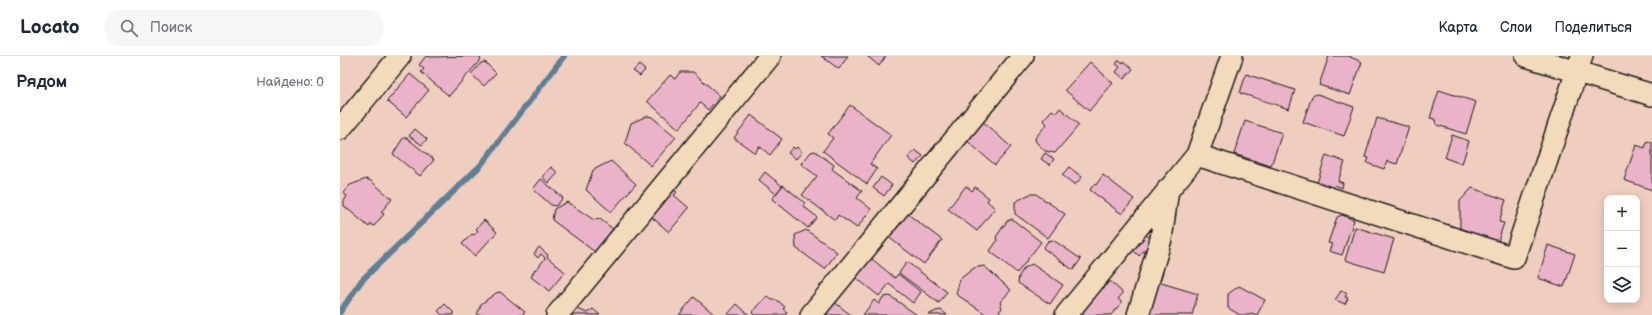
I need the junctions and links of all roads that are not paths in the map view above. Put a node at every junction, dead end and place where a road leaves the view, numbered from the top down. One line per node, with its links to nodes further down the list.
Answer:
1 (400, 56): 8 (street)
2 (770, 56): 11 (street)
3 (1023, 56): 12 (street)
4 (1232, 56): 9 (street)
5 (1526, 56): 6 (street)
6 (1580, 64): 7 (street); 9 (street)
7 (1652, 94)
8 (340, 129)
9 (1197, 154): 10 (street)
10 (1169, 189): 13 (street); 14 (street)
11 (557, 315)
12 (811, 315)
13 (1066, 315)
14 (1138, 315)

